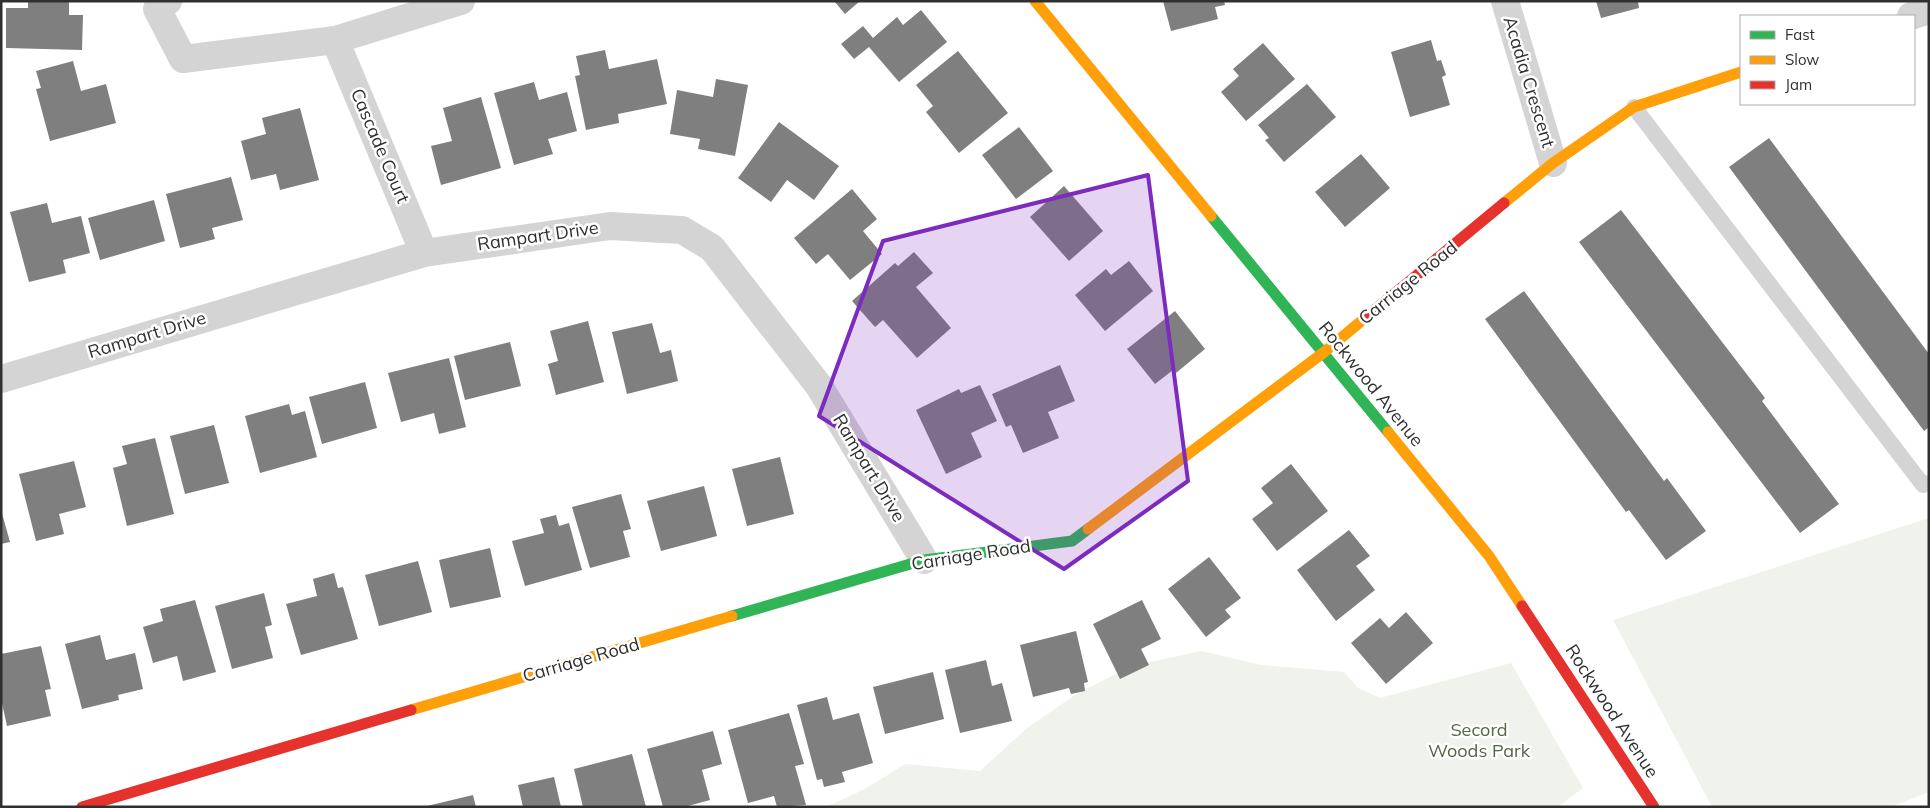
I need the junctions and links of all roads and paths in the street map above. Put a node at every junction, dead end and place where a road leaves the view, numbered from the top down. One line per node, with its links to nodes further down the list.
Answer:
1 (168, 1): 7 (street)
2 (461, 1): 7 (street)
3 (1035, 1): 12 (street, Rockwood Avenue)
4 (1505, 1): 10 (street, Acadia Crescent)
5 (1929, 10): 6 (street)
6 (1914, 15)
7 (335, 40): 11 (street, Cascade Court)
8 (1740, 72): 9 (street, Carriage Road)
9 (1634, 107): 10 (street, Carriage Road); 14 (lane)
10 (1553, 164): 12 (street, Carriage Road)
11 (424, 252): 13 (street, Rampart Drive); 15 (street, Rampart Drive)
12 (1323, 352): 15 (street, Carriage Road); 17 (street, Rockwood Avenue)
13 (1, 379)
14 (1929, 484)
15 (924, 560): 16 (street, Carriage Road)
16 (82, 807)
17 (1654, 807)

